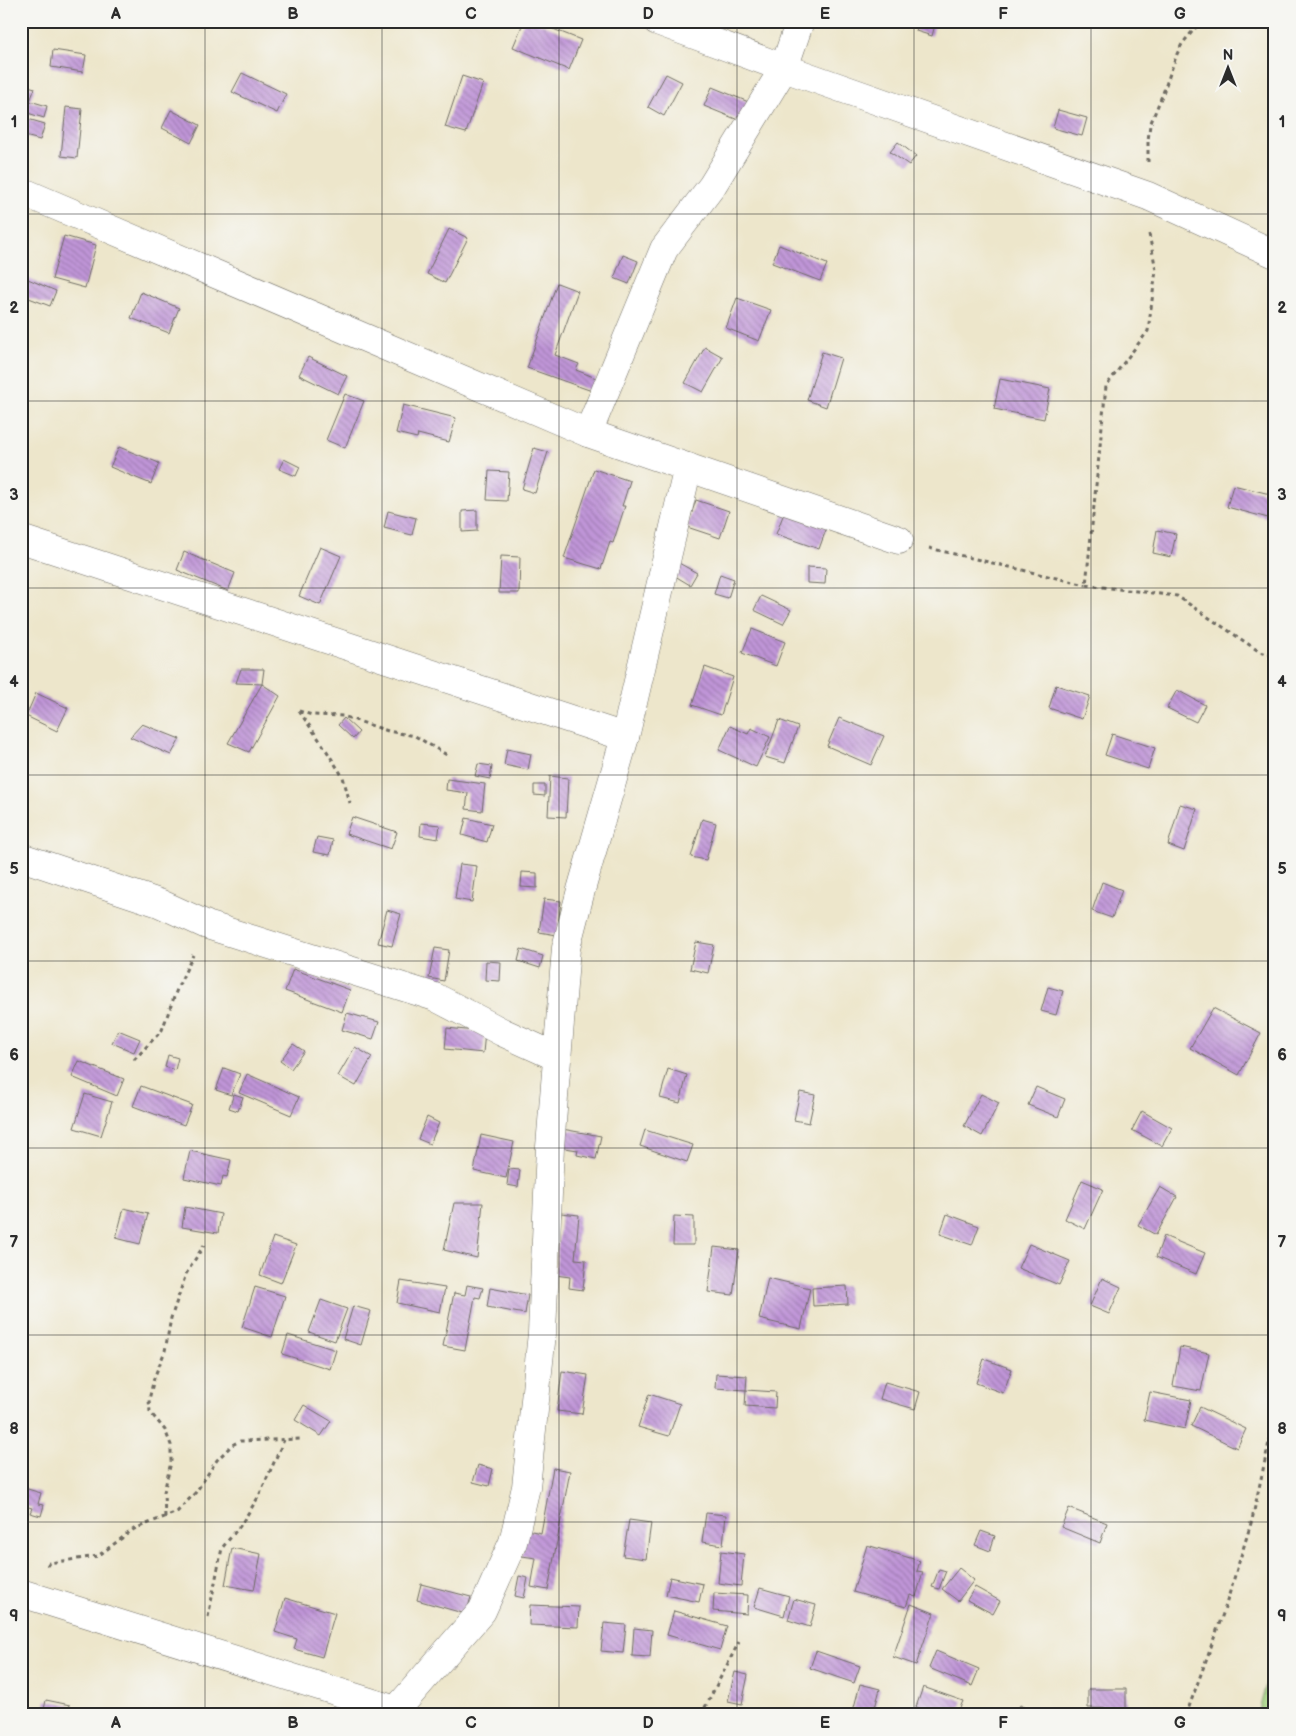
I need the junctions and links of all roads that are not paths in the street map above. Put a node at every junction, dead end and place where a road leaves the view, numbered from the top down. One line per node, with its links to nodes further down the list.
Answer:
1 (657, 21): 3 (street)
2 (800, 21): 3 (street)
3 (784, 68): 5 (street); 6 (street)
4 (21, 191): 6 (street)
5 (1275, 254)
6 (588, 433): 7 (street)
7 (688, 467): 9 (street); 10 (street)
8 (21, 539): 10 (street)
9 (899, 540)
10 (625, 737): 12 (street)
11 (21, 856): 12 (street)
12 (557, 1057): 14 (street)
13 (22, 1593): 14 (street)
14 (394, 1712)

